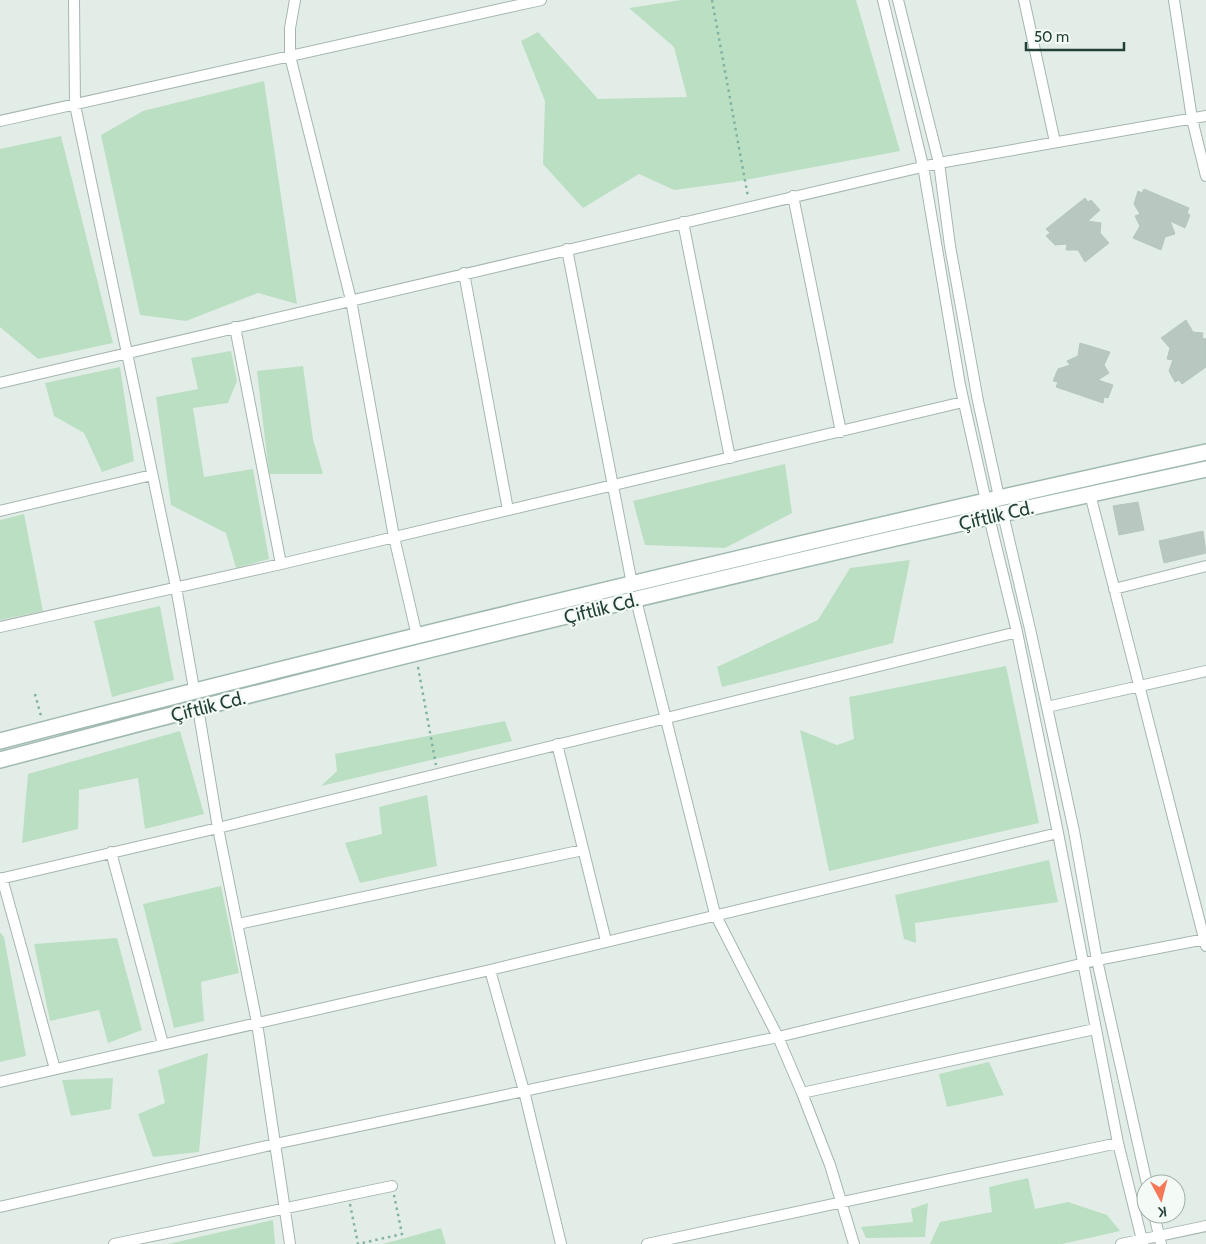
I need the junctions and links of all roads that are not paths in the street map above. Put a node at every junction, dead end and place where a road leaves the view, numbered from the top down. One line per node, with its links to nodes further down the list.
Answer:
1 (74, 0): 10 (street)
2 (295, 0): 9 (street)
3 (541, 0): 8 (street)
4 (882, 0): 16 (street)
5 (898, 0): 15 (street)
6 (1024, 0): 14 (street)
7 (1174, 0): 12 (street)
8 (497, 5): 9 (street)
9 (290, 56): 10 (street); 22 (street)
10 (75, 105): 13 (street); 24 (street)
11 (1206, 116): 12 (street)
12 (1192, 119): 14 (street); 17 (street)
13 (0, 121)
14 (1055, 142): 15 (street)
15 (939, 163): 16 (street); 34 (street)
16 (923, 166): 18 (street); 26 (street)
17 (1206, 176)
18 (793, 196): 19 (street); 27 (street)
19 (683, 222): 20 (street); 29 (street)
20 (567, 249): 21 (street); 32 (street)
21 (464, 273): 22 (street); 35 (street)
22 (351, 300): 23 (street); 38 (street)
23 (235, 327): 24 (street); 39 (street)
24 (126, 353): 25 (street); 31 (street)
25 (0, 383)
26 (963, 402): 27 (street); 34 (street)
27 (841, 432): 29 (street)
28 (1206, 452): 34 (street, Çiftlik Cd.)
29 (730, 458): 32 (street)
30 (1206, 468): 33 (street, Çiftlik Cd.)
31 (152, 475): 36 (street); 42 (street)
32 (612, 486): 35 (street); 41 (street)
33 (1090, 494): 37 (street, Çiftlik Cd.); 43 (street)
34 (992, 499): 37 (street); 41 (street, Çiftlik Cd.)
35 (508, 510): 38 (street)
36 (0, 512)
37 (996, 515): 44 (street, Çiftlik Cd.); 46 (street); 51 (street)
38 (394, 537): 39 (street); 47 (street)
39 (281, 564): 42 (street)
40 (1206, 566): 43 (street)
41 (632, 584): 47 (street, Çiftlik Cd.)
42 (176, 587): 45 (street); 50 (street)
43 (1114, 588): 49 (street)
44 (636, 600): 52 (street, Çiftlik Cd.); 53 (street)
45 (0, 627)
46 (1017, 632): 53 (street); 58 (street)
47 (417, 636): 50 (street, Çiftlik Cd.)
48 (1206, 671): 49 (street)
49 (1139, 686): 51 (street); 65 (street)
50 (194, 690): 52 (street); 54 (street, Çiftlik Cd.)
51 (1047, 707): 66 (street)
52 (198, 708): 56 (street, Çiftlik Cd.); 57 (street)
53 (664, 718): 55 (street); 62 (street)
54 (0, 741)
55 (557, 744): 57 (street); 59 (street)
56 (0, 760)
57 (218, 828): 60 (street); 63 (street)
58 (1058, 833): 62 (street); 67 (street)
59 (583, 850): 63 (street); 64 (street)
60 (111, 852): 61 (street); 72 (street)
61 (1, 878): 73 (street)
62 (715, 914): 64 (street); 71 (street)
63 (238, 924): 69 (street)
64 (606, 941): 68 (street)
65 (1206, 941): 66 (street)
66 (1097, 960): 67 (street); 79 (street)
67 (1083, 964): 70 (street); 71 (street)
68 (490, 970): 69 (street); 75 (street)
69 (257, 1023): 72 (street); 78 (street)
70 (1095, 1029): 76 (street); 77 (street)
71 (778, 1037): 75 (street); 76 (street)
72 (163, 1044): 73 (street)
73 (55, 1069): 74 (street)
74 (0, 1082)
75 (524, 1091): 78 (street); 90 (street)
76 (802, 1093): 81 (street)
77 (1118, 1143): 81 (street); 87 (street)
78 (275, 1144): 82 (street); 83 (street)
79 (1145, 1174)
80 (392, 1186): 83 (street)
81 (843, 1203): 91 (street); 92 (street)
82 (0, 1207)
83 (285, 1209): 88 (street); 89 (street)
84 (1156, 1224): 86 (street)
85 (1206, 1226): 86 (street)
86 (1160, 1240): 87 (street)
87 (1143, 1242): 93 (street)
88 (114, 1244)
89 (290, 1244)
90 (561, 1244)
91 (647, 1244)
92 (854, 1244)
93 (1121, 1244)

